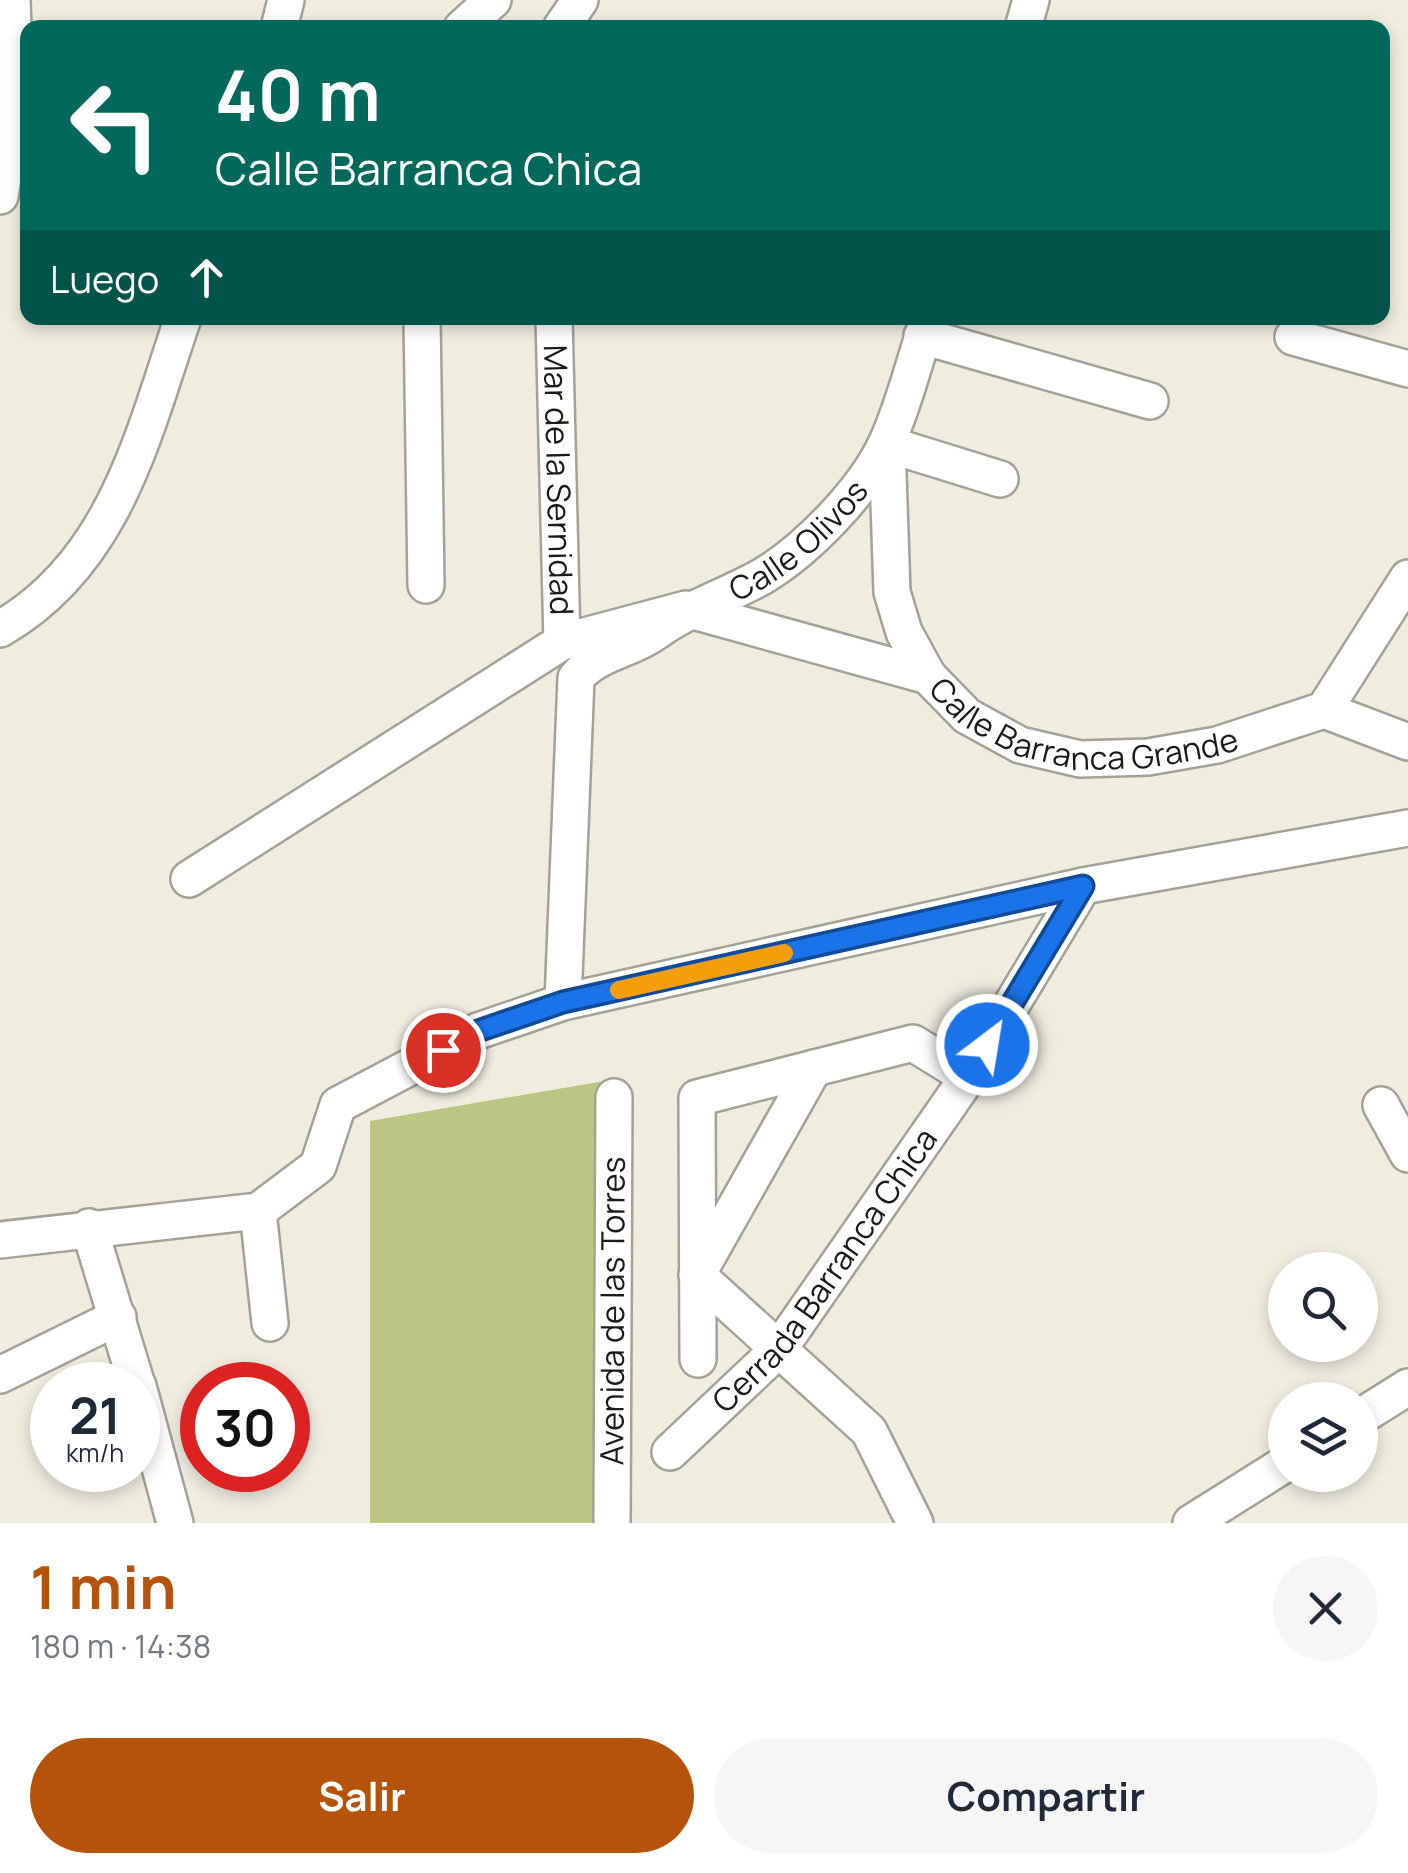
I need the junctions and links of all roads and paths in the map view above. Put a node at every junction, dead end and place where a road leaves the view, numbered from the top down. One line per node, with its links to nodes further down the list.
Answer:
1 (12, 0): 4 (street)
2 (493, 0): 3 (street)
3 (471, 20)
4 (0, 196)
5 (180, 325): 17 (street)
6 (422, 325): 15 (street)
7 (554, 325): 18 (street, Mar de la Sernidad)
8 (926, 327): 11 (street); 12 (street, Calle Olivos)
9 (1293, 337): 10 (street)
10 (1408, 369)
11 (1150, 401)
12 (887, 444): 13 (street); 16 (street, Calle Olivos); 19 (street, Calle Olivos)
13 (1000, 479)
14 (1408, 578): 20 (street)
15 (426, 585)
16 (686, 610): 18 (street, Calle Barranca Grande); 19 (street, Calle Barranca Grande); 25 (street, Mar de la Sernidad)
17 (0, 629)
18 (562, 642): 23 (street, Calle Barranca Grande)
19 (928, 676): 20 (street, Calle Barranca Grande)
20 (1324, 710): 21 (street)
21 (1408, 742)
22 (1408, 828): 24 (street)
23 (189, 879)
24 (1083, 886): 25 (street); 27 (street, Cerrada Barranca Chica)
25 (563, 1002): 31 (street)
26 (814, 1068): 27 (street); 34 (street); 34 (street)
27 (968, 1076): 37 (street, Cerrada Barranca Chica)
28 (614, 1098): 47 (street, Avenida de las Torres)
29 (1381, 1105): 30 (street)
30 (1408, 1154)
31 (258, 1211): 32 (street); 36 (street)
32 (90, 1227): 33 (street); 35 (street)
33 (0, 1240)
34 (697, 1275): 37 (street); 38 (street)
35 (118, 1317): 39 (street); 40 (street)
36 (270, 1323)
37 (779, 1349): 43 (street, Cerrada Barranca Chica); 48 (street)
38 (698, 1359)
39 (130, 1362)
40 (0, 1375)
41 (1408, 1386): 42 (street)
42 (1378, 1405)
43 (670, 1452)
44 (160, 1469): 46 (street)
45 (1268, 1475): 49 (street)
46 (175, 1523)
47 (612, 1523)
48 (915, 1523)
49 (1191, 1523)

